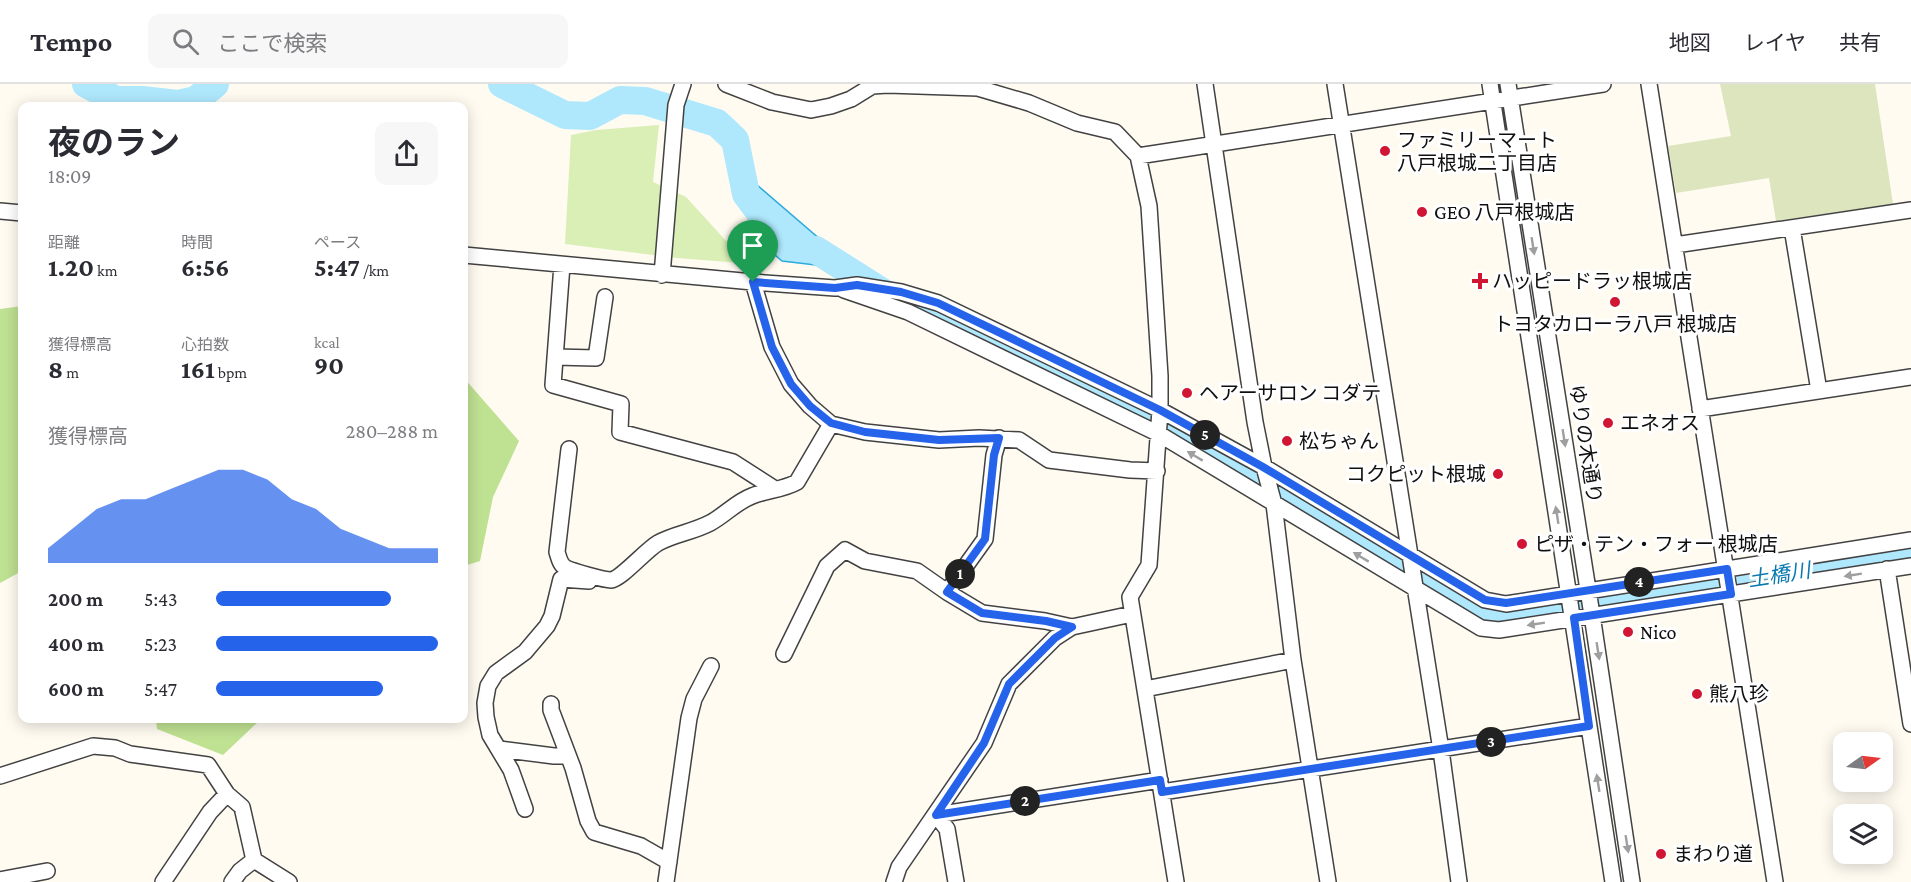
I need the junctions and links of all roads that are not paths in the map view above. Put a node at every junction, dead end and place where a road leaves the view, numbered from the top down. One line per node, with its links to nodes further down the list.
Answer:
1 (683, 84): 20 (street)
2 (726, 84): 12 (street)
3 (1205, 84): 11 (street)
4 (1335, 84): 10 (street)
5 (1490, 84): 9 (street, ゆりの木通り)
6 (1603, 84): 8 (street)
7 (1649, 84): 17 (street)
8 (1509, 91): 9 (street); 44 (street, ゆりの木通り, one-way to 44)
9 (1492, 102): 10 (street); 46 (street, ゆりの木通り, one-way to 9)
10 (1342, 125): 11 (street); 38 (street)
11 (1214, 143): 12 (street); 33 (street)
12 (1138, 156): 28 (street)
13 (1911, 210): 16 (street)
14 (0, 211): 15 (street)
15 (18, 213)
16 (1792, 228): 17 (street); 26 (street)
17 (1675, 245): 27 (street)
18 (468, 255): 19 (street)
19 (562, 265): 20 (street); 24 (street)
20 (662, 275): 21 (street)
21 (753, 282): 22 (street); 29 (street)
22 (835, 288): 28 (street); 30 (street)
23 (605, 297): 24 (street)
24 (555, 357): 35 (street)
25 (1911, 377): 26 (street)
26 (1819, 391): 27 (street)
27 (1700, 409): 40 (street)
28 (1160, 410): 30 (street); 33 (street)
29 (831, 423): 31 (street); 35 (street)
30 (1159, 434): 34 (street); 36 (street, one-way to 30)
31 (999, 438): 34 (street); 45 (street)
32 (569, 449): 42 (street)
33 (1263, 467): 36 (street); 38 (street)
34 (1156, 471): 48 (street)
35 (775, 489): 42 (street)
36 (1274, 504): 43 (street, one-way to 36); 53 (street)
37 (1911, 540): 40 (street)
38 (1409, 553): 43 (street); 46 (street)
39 (1911, 566): 41 (street)
40 (1727, 569): 44 (street); 47 (street)
41 (1887, 569): 47 (street, one-way to 47); 57 (street)
42 (602, 578): 59 (street)
43 (1414, 589): 50 (street, one-way to 43); 60 (street)
44 (1588, 590): 46 (street); 49 (street, ゆりの木通り)
45 (947, 592): 51 (street); 52 (street)
46 (1569, 593): 50 (street, ゆりの木通り)
47 (1731, 594): 49 (street); 83 (street)
48 (1132, 614): 51 (street); 55 (street)
49 (1592, 615): 50 (street); 82 (street, ゆりの木通り, one-way to 82)
50 (1574, 618): 58 (street, ゆりの木通り)
51 (1072, 627): 67 (street)
52 (784, 654)
53 (1293, 660): 55 (street); 62 (street)
54 (711, 666): 69 (street)
55 (1144, 689): 64 (street)
56 (551, 704): 61 (street)
57 (1911, 724)
58 (1589, 726): 60 (street); 81 (street, ゆりの木通り, one-way to 58)
59 (500, 749): 61 (street); 66 (street)
60 (1441, 750): 62 (street); 80 (street)
61 (568, 756): 69 (street)
62 (1309, 769): 64 (street); 79 (street)
63 (0, 776): 65 (street)
64 (1161, 786): 67 (street); 78 (street)
65 (227, 794): 68 (street); 72 (street)
66 (525, 809)
67 (936, 815): 76 (street); 77 (street)
68 (254, 860): 73 (street); 74 (street)
69 (669, 862): 75 (street)
70 (46, 871): 71 (street)
71 (0, 880)
72 (163, 882)
73 (232, 882)
74 (288, 882)
75 (666, 882)
76 (894, 882)
77 (956, 882)
78 (1176, 882)
79 (1328, 882)
80 (1459, 882)
81 (1613, 882)
82 (1632, 882)
83 (1775, 882)

